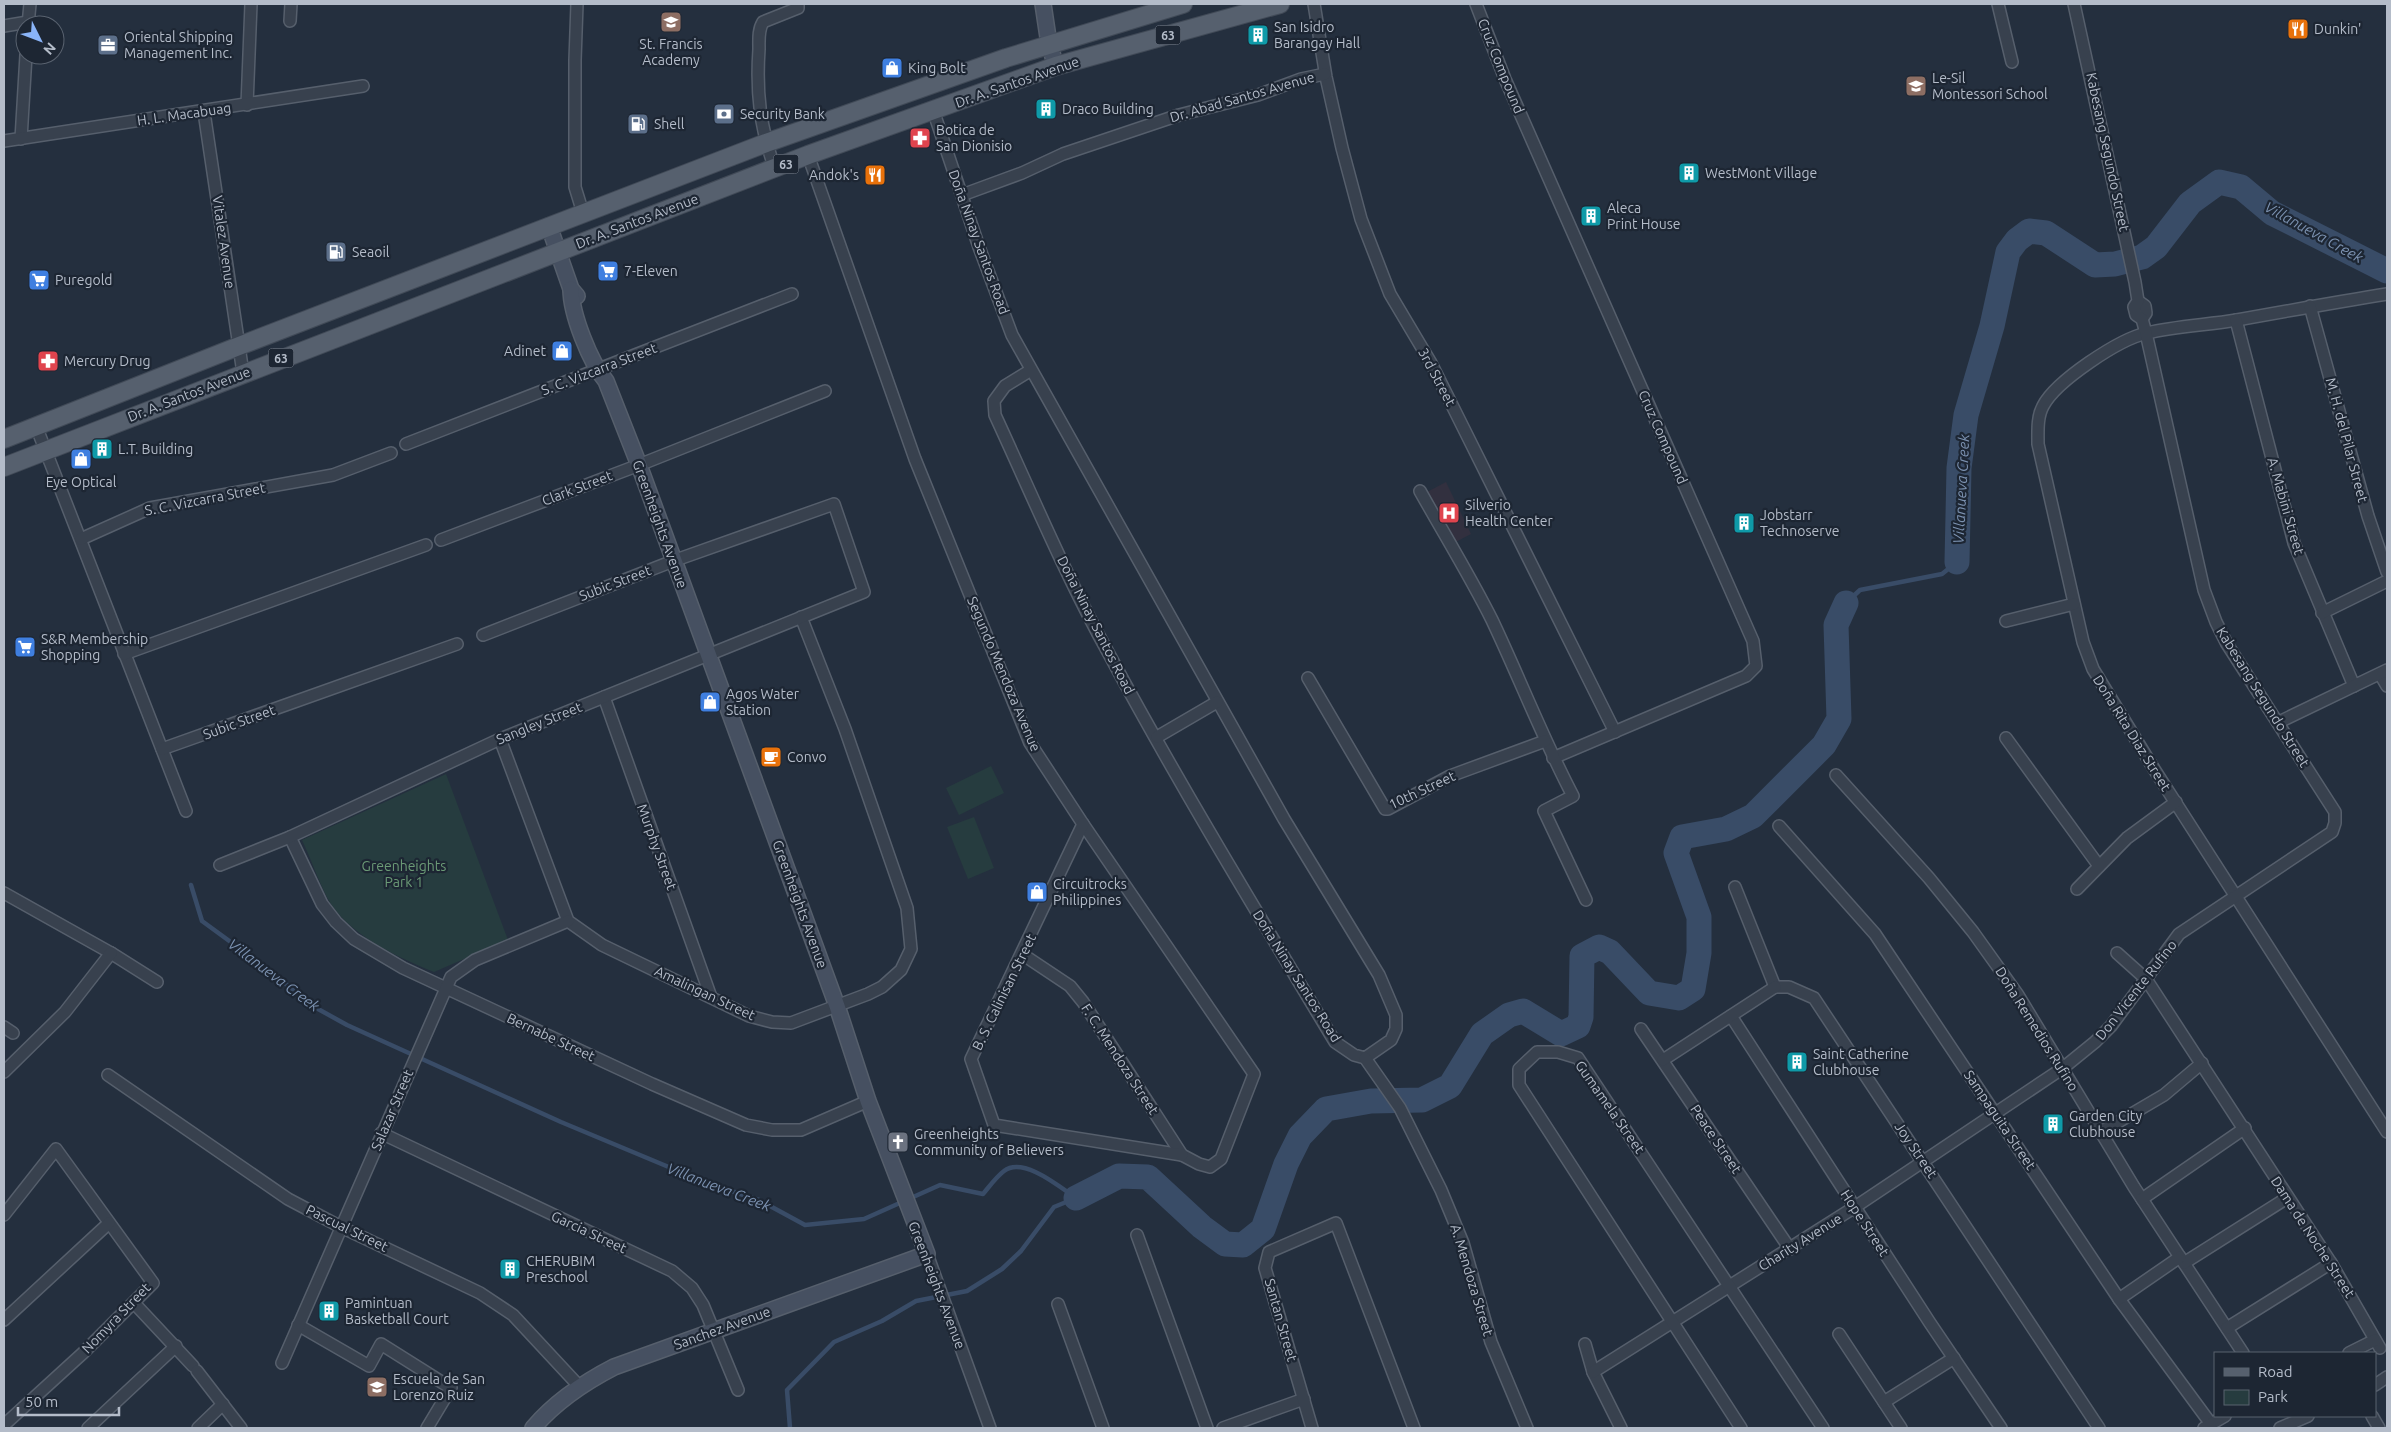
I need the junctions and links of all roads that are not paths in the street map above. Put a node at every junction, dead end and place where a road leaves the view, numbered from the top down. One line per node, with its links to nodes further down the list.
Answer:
1 (251, 4): 19 (street)
2 (291, 4): 12 (street)
3 (577, 4): 28 (street)
4 (1043, 4): 13 (street)
5 (1183, 4): 13 (main road, Dr. A. Santos Avenue / 63)
6 (1280, 4): 16 (main road, Dr. A. Santos Avenue / 63)
7 (1314, 4): 17 (street, 3rd Street)
8 (1476, 4): 71 (street, Cruz Compound)
9 (1998, 4): 14 (street)
10 (2074, 4): 35 (street, Kabesang Segundo Street)
11 (801, 5): 24 (street)
12 (290, 21)
13 (1049, 44): 16 (street); 24 (main road, Dr. A. Santos Avenue / 63)
14 (2012, 62)
15 (25, 65): 22 (street)
16 (1056, 66): 20 (main road, Dr. A. Santos Avenue / 63)
17 (1325, 74): 27 (street, Dr. Abad Santos Avenue); 71 (street, 3rd Street)
18 (363, 86): 19 (street, H. L. Macabuag)
19 (247, 105): 21 (street, H. L. Macabuag)
20 (934, 110): 25 (main road, Dr. A. Santos Avenue / 63); 27 (street, Doña Ninay Santos Road)
21 (204, 112): 22 (street, H. L. Macabuag); 36 (street, Vitalez Avenue)
22 (21, 139): 23 (street, H. L. Macabuag)
23 (4, 142)
24 (766, 143): 26 (street); 28 (main road, Dr. A. Santos Avenue / 63)
25 (808, 155): 26 (main road, Dr. A. Santos Avenue / 63); 81 (street, Segundo Mendoza Avenue)
26 (775, 169): 30 (main road, Dr. A. Santos Avenue / 63)
27 (962, 195): 37 (street, Doña Ninay Santos Road)
28 (584, 214): 29 (main road, Dr. A. Santos Avenue / 63)
29 (549, 226): 30 (street, Greenheights Avenue); 36 (main road, Dr. A. Santos Avenue / 63)
30 (558, 250): 38 (main road, Dr. A. Santos Avenue / 63); 39 (street, Greenheights Avenue)
31 (792, 294): 39 (street, S. C. Vizcarra Street)
32 (2387, 294): 33 (street, Doña Rita Diaz Street)
33 (2310, 306): 34 (street, Doña Rita Diaz Street); 53 (street, M. H. del Pilar Street)
34 (2236, 320): 35 (street, Doña Rita Diaz Street); 57 (street, A. Mabini Street)
35 (2146, 333): 56 (street, Doña Rita Diaz Street); 70 (street, Kabesang Segundo Street)
36 (239, 346): 38 (street, Vitalez Avenue); 41 (main road, Dr. A. Santos Avenue / 63)
37 (1031, 370): 69 (street, Doña Ninay Santos Road); 72 (street, Doña Ninay Santos Road)
38 (243, 373): 44 (main road, Dr. A. Santos Avenue / 63)
39 (603, 373): 43 (street, S. C. Vizcarra Street); 46 (street, Greenheights Avenue)
40 (825, 391): 46 (street, Clark Street)
41 (36, 426): 42 (main road, Dr. A. Santos Avenue / 63); 44 (street)
42 (4, 439)
43 (406, 444)
44 (47, 449): 47 (main road, Dr. A. Santos Avenue / 63); 49 (street)
45 (391, 453): 49 (street, S. C. Vizcarra Street)
46 (639, 465): 50 (street, Clark Street); 52 (street, Greenheights Avenue)
47 (4, 468)
48 (1420, 491): 75 (street)
49 (81, 539): 62 (street)
50 (441, 540)
51 (426, 545): 62 (street)
52 (673, 560): 55 (street, Subic Street); 60 (street, Subic Street); 63 (street, Greenheights Avenue)
53 (2387, 572)
54 (2387, 581): 57 (street)
55 (864, 592): 58 (street, Sangley Street)
56 (2074, 604): 59 (street); 79 (street, Doña Rita Diaz Street)
57 (2322, 613): 66 (street, A. Mabini Street)
58 (801, 617): 63 (street, Sangley Street); 101 (street, Amalingan Street)
59 (2006, 621)
60 (483, 635)
61 (457, 644): 76 (street, Subic Street)
62 (124, 654): 76 (street)
63 (708, 654): 68 (street, Sangley Street); 101 (street, Greenheights Avenue)
64 (2384, 672): 66 (street); 67 (street)
65 (1308, 678): 75 (street, 10th Street)
66 (2354, 686): 70 (street)
67 (2387, 686)
68 (604, 697): 73 (street, Sangley Street); 100 (street, Murphy Street)
69 (1217, 702): 72 (street); 104 (street, Doña Ninay Santos Road)
70 (2279, 722): 89 (street, Kabesang Segundo Street)
71 (1615, 732): 77 (street, Cruz Compound)
72 (1157, 737): 104 (street, Doña Ninay Santos Road)
73 (500, 738): 83 (street, Sangley Street); 91 (street)
74 (2006, 738): 85 (street)
75 (1545, 741): 77 (street)
76 (162, 749): 80 (street)
77 (1553, 758): 90 (street)
78 (1836, 775): 107 (street, Doña Remedios Rufino)
79 (2176, 802): 85 (street); 89 (street, Doña Rita Diaz Street)
80 (186, 811)
81 (1083, 824): 95 (street, B. S. Calinisan Street); 117 (street, Segundo Mendoza Avenue)
82 (1779, 826): 111 (street, Sampaguita Street)
83 (290, 837): 84 (street, Sangley Street); 98 (street, Bernabe Street)
84 (220, 866)
85 (2099, 866): 87 (street)
86 (1734, 887): 99 (street)
87 (2077, 889)
88 (4, 892): 93 (street)
89 (2236, 896): 92 (street, Kabesang Segundo Street); 114 (street, Doña Rita Diaz Street)
90 (1586, 900)
91 (568, 921): 98 (street, Salazar Street); 100 (street, Amalingan Street)
92 (2179, 934): 96 (street, Don Vicente Rufino)
93 (111, 953): 97 (street); 108 (street)
94 (2117, 953): 96 (street, Dama de Noche Street)
95 (1022, 954): 117 (street, F. C. Mendoza Street); 117 (street, B. S. Calinisan Street)
96 (2146, 979): 106 (street, Dama de Noche Street); 107 (street, Don Vicente Rufino)
97 (157, 982)
98 (446, 987): 110 (street, Bernabe Street); 115 (street, Salazar Street)
99 (1775, 987): 102 (street); 118 (street, Joy Street)
100 (711, 996): 101 (street, Amalingan Street)
101 (837, 1006): 110 (street, Greenheights Avenue)
102 (1731, 1016): 105 (street); 121 (street, Hope Street)
103 (1641, 1029): 105 (street, Peace Street)
104 (1365, 1058): 171 (street, A. Mendoza Street)
105 (1663, 1060): 126 (street, Peace Street)
106 (2202, 1063): 112 (street, Dama de Noche Street); 113 (street)
107 (2062, 1068): 111 (street, Don Vicente Rufino); 113 (street, Doña Remedios Rufino)
108 (4, 1072)
109 (108, 1075): 124 (street, Pascual Street)
110 (868, 1101): 127 (street, Greenheights Avenue)
111 (1994, 1113): 116 (street, Don Vicente Rufino); 131 (street, Sampaguita Street)
112 (2245, 1128): 119 (street, Dama de Noche Street); 120 (street)
113 (2101, 1132): 120 (street, Doña Remedios Rufino)
114 (2387, 1132)
115 (381, 1134): 124 (street, Salazar Street); 138 (street, Garcia Street)
116 (1944, 1147): 118 (street, Charity Avenue)
117 (1182, 1155)
118 (1923, 1161): 121 (street, Charity Avenue); 177 (street, Joy Street)
119 (2287, 1198): 128 (street); 129 (street, Dama de Noche Street)
120 (2142, 1199): 128 (street, Doña Remedios Rufino)
121 (1855, 1207): 126 (street, Charity Avenue); 144 (street, Hope Street)
122 (4, 1215): 123 (street, Nomyra Street)
123 (109, 1224): 132 (street, Nomyra Street); 134 (street)
124 (341, 1227): 136 (street, Salazar Street); 149 (street, Pascual Street)
125 (1136, 1235): 167 (street)
126 (1790, 1249): 130 (street, Charity Avenue)
127 (927, 1254): 138 (street, Sanchez Avenue); 165 (street, Greenheights Avenue)
128 (2182, 1260): 131 (street); 137 (street, Doña Remedios Rufino)
129 (2331, 1262): 137 (street); 143 (street, Dama de Noche Street)
130 (1729, 1285): 135 (street, Charity Avenue); 135 (street, Gumamela Street); 174 (street)
131 (2119, 1299): 158 (street, Sampaguita Street)
132 (134, 1302): 141 (street); 157 (street, Nomyra Street)
133 (1058, 1304): 166 (street)
134 (4, 1320)
135 (1672, 1323): 146 (street, Charity Avenue); 173 (street)
136 (298, 1325): 145 (street, Salazar Street); 163 (street)
137 (2227, 1328): 142 (street, Doña Remedios Rufino)
138 (714, 1331): 149 (street, Sanchez Avenue); 150 (street, Garcia Street)
139 (1839, 1334): 152 (street)
140 (1585, 1344): 146 (street)
141 (176, 1346): 153 (street); 160 (street)
142 (2242, 1352)
143 (2352, 1352)
144 (1954, 1358): 152 (street); 176 (street, Hope Street)
145 (282, 1363)
146 (1593, 1372): 172 (street)
147 (2387, 1377): 148 (street)
148 (2376, 1384)
149 (579, 1386): 164 (street, Sanchez Avenue)
150 (738, 1390)
151 (1304, 1399): 168 (street); 169 (street, Santan Street); 170 (street, Santan Street)
152 (1884, 1402): 175 (street)
153 (222, 1404): 161 (street); 162 (street)
154 (2222, 1417): 158 (street)
155 (2306, 1417): 159 (street)
156 (2373, 1417): 178 (street)
157 (4, 1425)
158 (2207, 1426)
159 (2284, 1427)
160 (88, 1428)
161 (198, 1428)
162 (241, 1428)
163 (427, 1428)
164 (533, 1428)
165 (990, 1428)
166 (1103, 1428)
167 (1207, 1428)
168 (1223, 1428)
169 (1312, 1428)
170 (1414, 1428)
171 (1527, 1428)
172 (1621, 1428)
173 (1741, 1428)
174 (1823, 1428)
175 (1901, 1428)
176 (2001, 1428)
177 (2099, 1428)
178 (2379, 1428)

